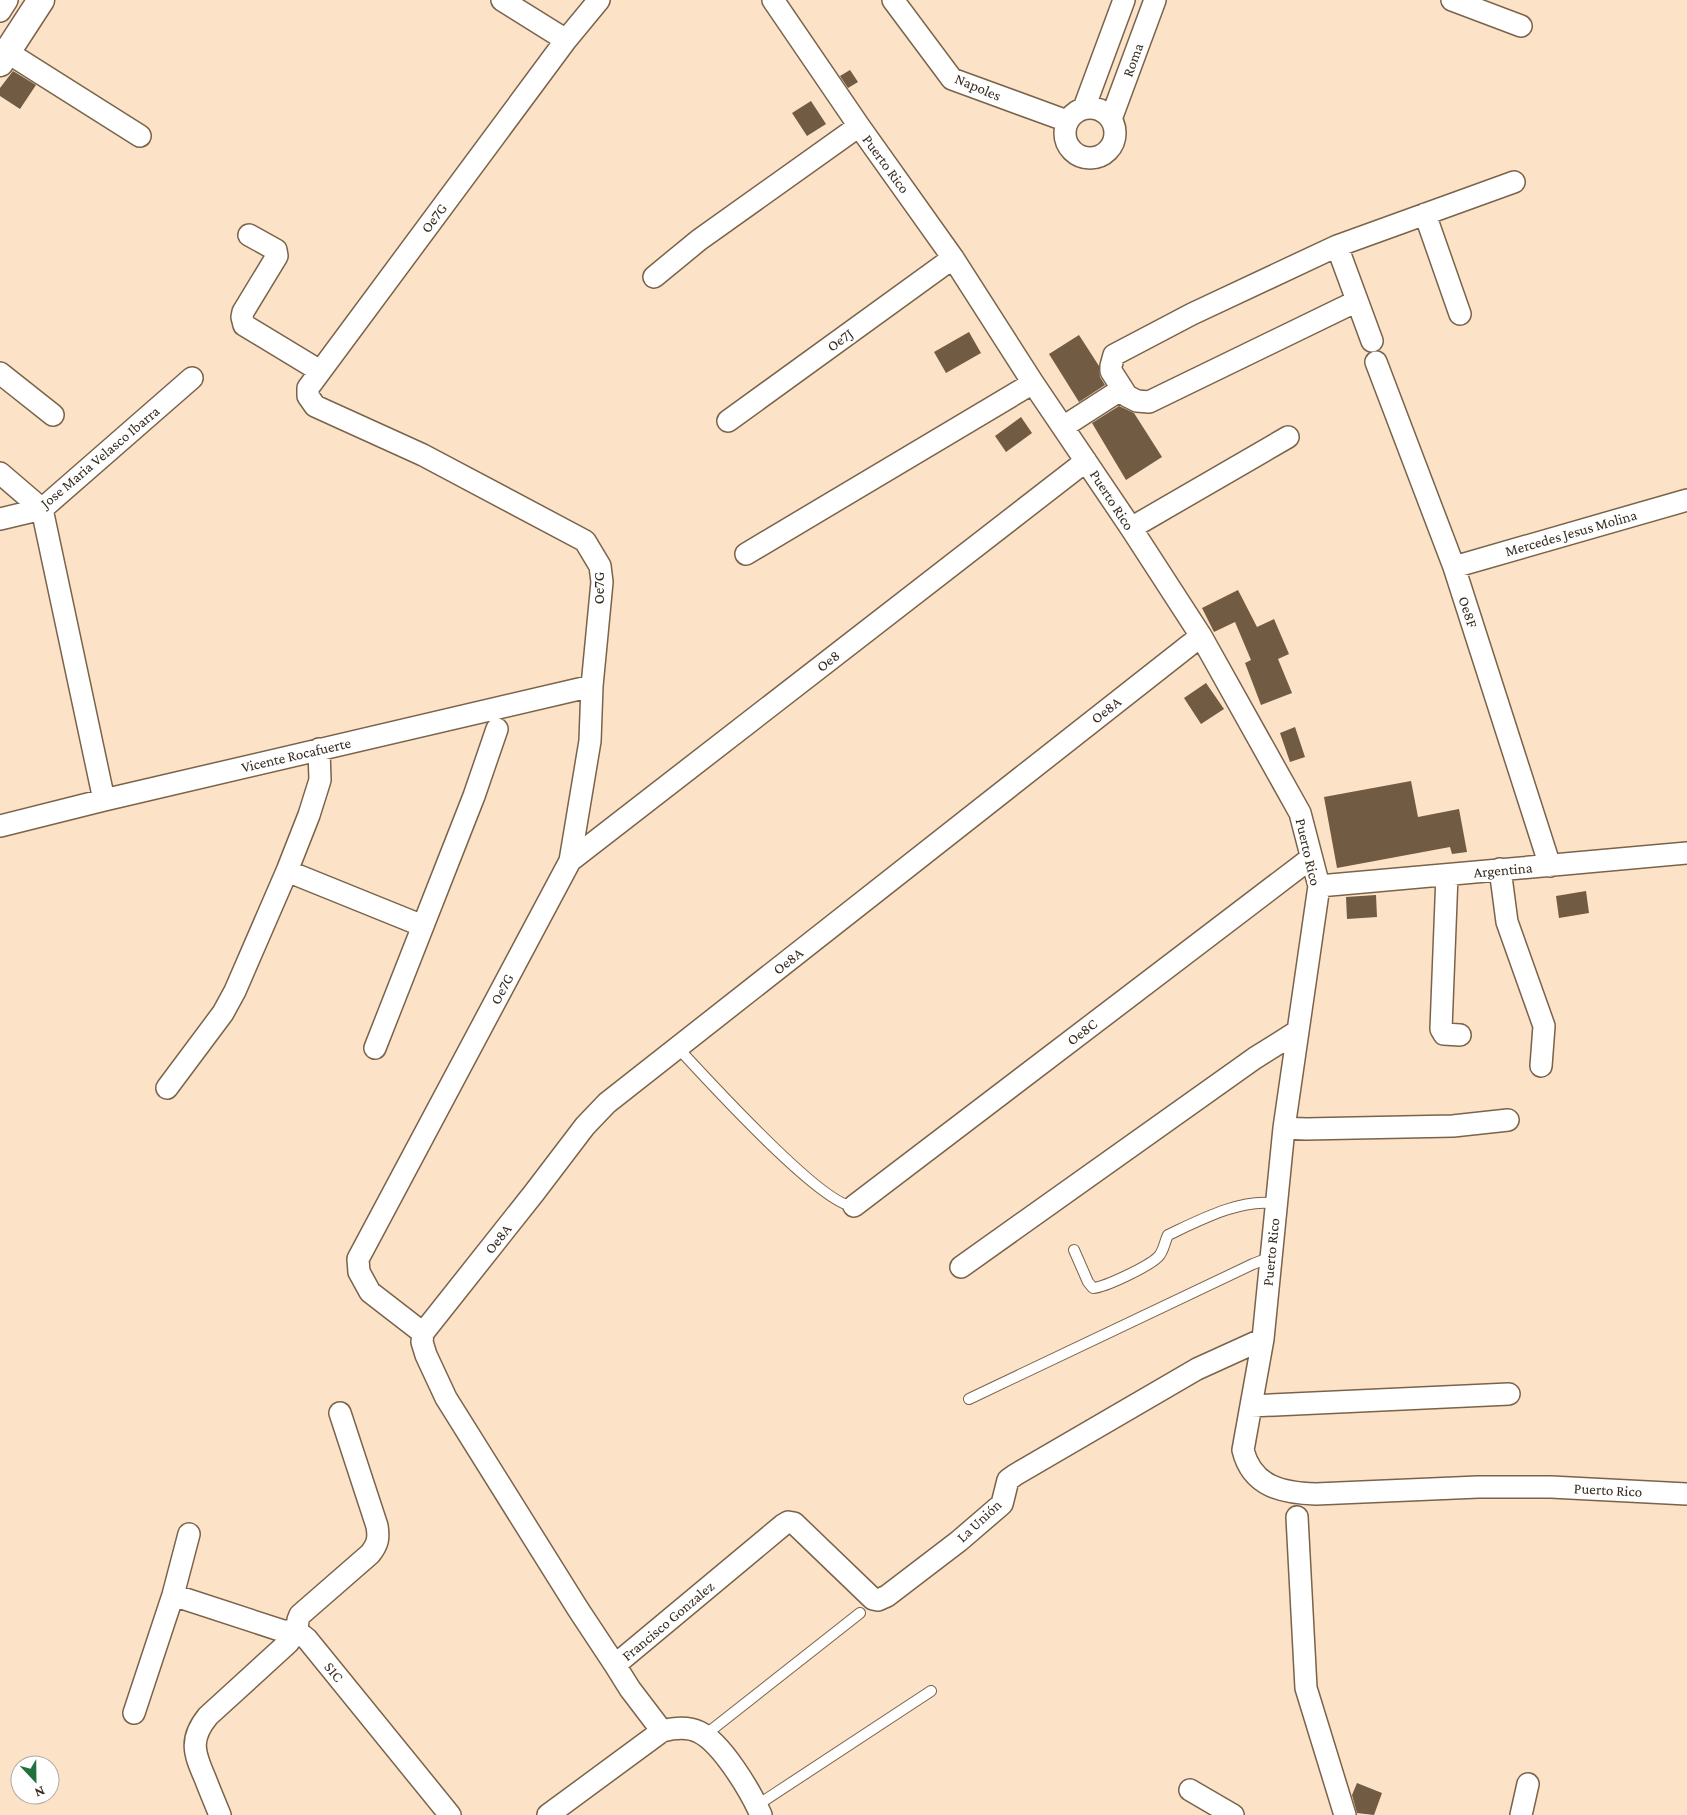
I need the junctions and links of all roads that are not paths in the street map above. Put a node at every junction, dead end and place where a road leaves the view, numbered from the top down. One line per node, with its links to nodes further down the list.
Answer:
1 (7, 0): 10 (street)
2 (41, 0): 13 (street)
3 (502, 0): 12 (street)
4 (599, 0): 12 (street, Oe7G)
5 (773, 0): 17 (street, Puerto Rico)
6 (893, 0): 16 (street, Napoles)
7 (1124, 0): 14 (street, Roma)
8 (1155, 0): 15 (street, Roma)
9 (1452, 0): 11 (street)
10 (0, 11)
11 (1521, 26)
12 (566, 40): 27 (street, Oe7G)
13 (4, 58): 18 (street)
14 (1084, 108): 15 (street); 16 (street)
15 (1111, 119): 16 (street)
16 (1067, 122)
17 (859, 126): 23 (street, Puerto Rico); 24 (street)
18 (140, 136)
19 (1514, 182): 20 (street)
20 (1425, 214): 22 (street); 26 (street)
21 (250, 234): 27 (street)
22 (1337, 246): 25 (street, Oe8F); 31 (street)
23 (953, 258): 30 (street, Puerto Rico); 33 (street, Oe7J)
24 (654, 277)
25 (1357, 301): 31 (street); 43 (street, Oe8F)
26 (1460, 314)
27 (320, 371): 45 (street, Oe7G)
28 (0, 373): 32 (street)
29 (192, 378): 39 (street, Jose Maria Velasco Ibarra)
30 (1033, 383): 34 (street, Puerto Rico); 42 (street)
31 (1122, 389): 34 (street)
32 (53, 415)
33 (728, 421)
34 (1063, 427): 36 (street, Puerto Rico)
35 (1288, 436): 41 (street)
36 (1086, 461): 41 (street, Puerto Rico); 52 (street, Oe8)
37 (0, 473): 39 (street)
38 (1687, 500): 43 (street, Mercedes Jesus Molina)
39 (42, 509): 40 (street, Jose Maria Velasco Ibarra); 48 (street)
40 (0, 519)
41 (1131, 528): 44 (street, Puerto Rico)
42 (746, 554)
43 (1454, 567): 53 (street, Oe8F)
44 (1201, 636): 51 (street, Puerto Rico); 62 (street, Oe8A)
45 (592, 686): 47 (street, Vicente Rocafuerte); 52 (street, Oe7G)
46 (497, 729): 58 (street)
47 (318, 749): 48 (street, Vicente Rocafuerte); 55 (street)
48 (104, 800): 49 (street, Vicente Rocafuerte)
49 (0, 826)
50 (1687, 853): 53 (street, Argentina)
51 (1311, 858): 57 (street, Puerto Rico); 68 (street, Oe8C)
52 (570, 861): 72 (street, Oe7G)
53 (1550, 866): 54 (street, Argentina)
54 (1500, 869): 56 (street, Argentina); 63 (street)
55 (287, 871): 58 (street); 64 (street)
56 (1447, 875): 57 (street, Argentina); 60 (street)
57 (1319, 886): 59 (street, Puerto Rico)
58 (423, 926): 61 (street)
59 (1298, 1031): 66 (street, Puerto Rico); 71 (street)
60 (1460, 1035)
61 (376, 1048)
62 (678, 1048): 68 (lane); 72 (street, Oe8A)
63 (1541, 1066)
64 (167, 1088)
65 (1508, 1120): 66 (street)
66 (1284, 1128): 67 (street, Puerto Rico)
67 (1276, 1204): 69 (lane); 70 (street, Puerto Rico)
68 (854, 1206)
69 (1074, 1250)
70 (1271, 1257): 73 (street, Puerto Rico); 75 (lane)
71 (961, 1268)
72 (423, 1333): 85 (street)
73 (1263, 1339): 76 (street, Puerto Rico); 80 (street, La Unión)
74 (1509, 1394): 76 (street)
75 (969, 1399)
76 (1251, 1406): 78 (street, Puerto Rico)
77 (340, 1413): 84 (street)
78 (1687, 1494)
79 (1297, 1517): 97 (street)
80 (783, 1525): 85 (street, Francisco Gonzalez)
81 (189, 1534): 82 (street)
82 (173, 1595): 84 (street); 87 (street)
83 (860, 1613): 89 (lane)
84 (297, 1632): 93 (street); 94 (street, S1C)
85 (615, 1665): 88 (street, Francisco Gonzalez)
86 (931, 1691): 92 (lane)
87 (134, 1713)
88 (662, 1731): 89 (street); 95 (street)
89 (705, 1736): 92 (street)
90 (1528, 1784): 98 (street)
91 (1190, 1790): 96 (street)
92 (759, 1810)
93 (220, 1815)
94 (450, 1815)
95 (548, 1815)
96 (1233, 1815)
97 (1345, 1815)
98 (1521, 1815)

